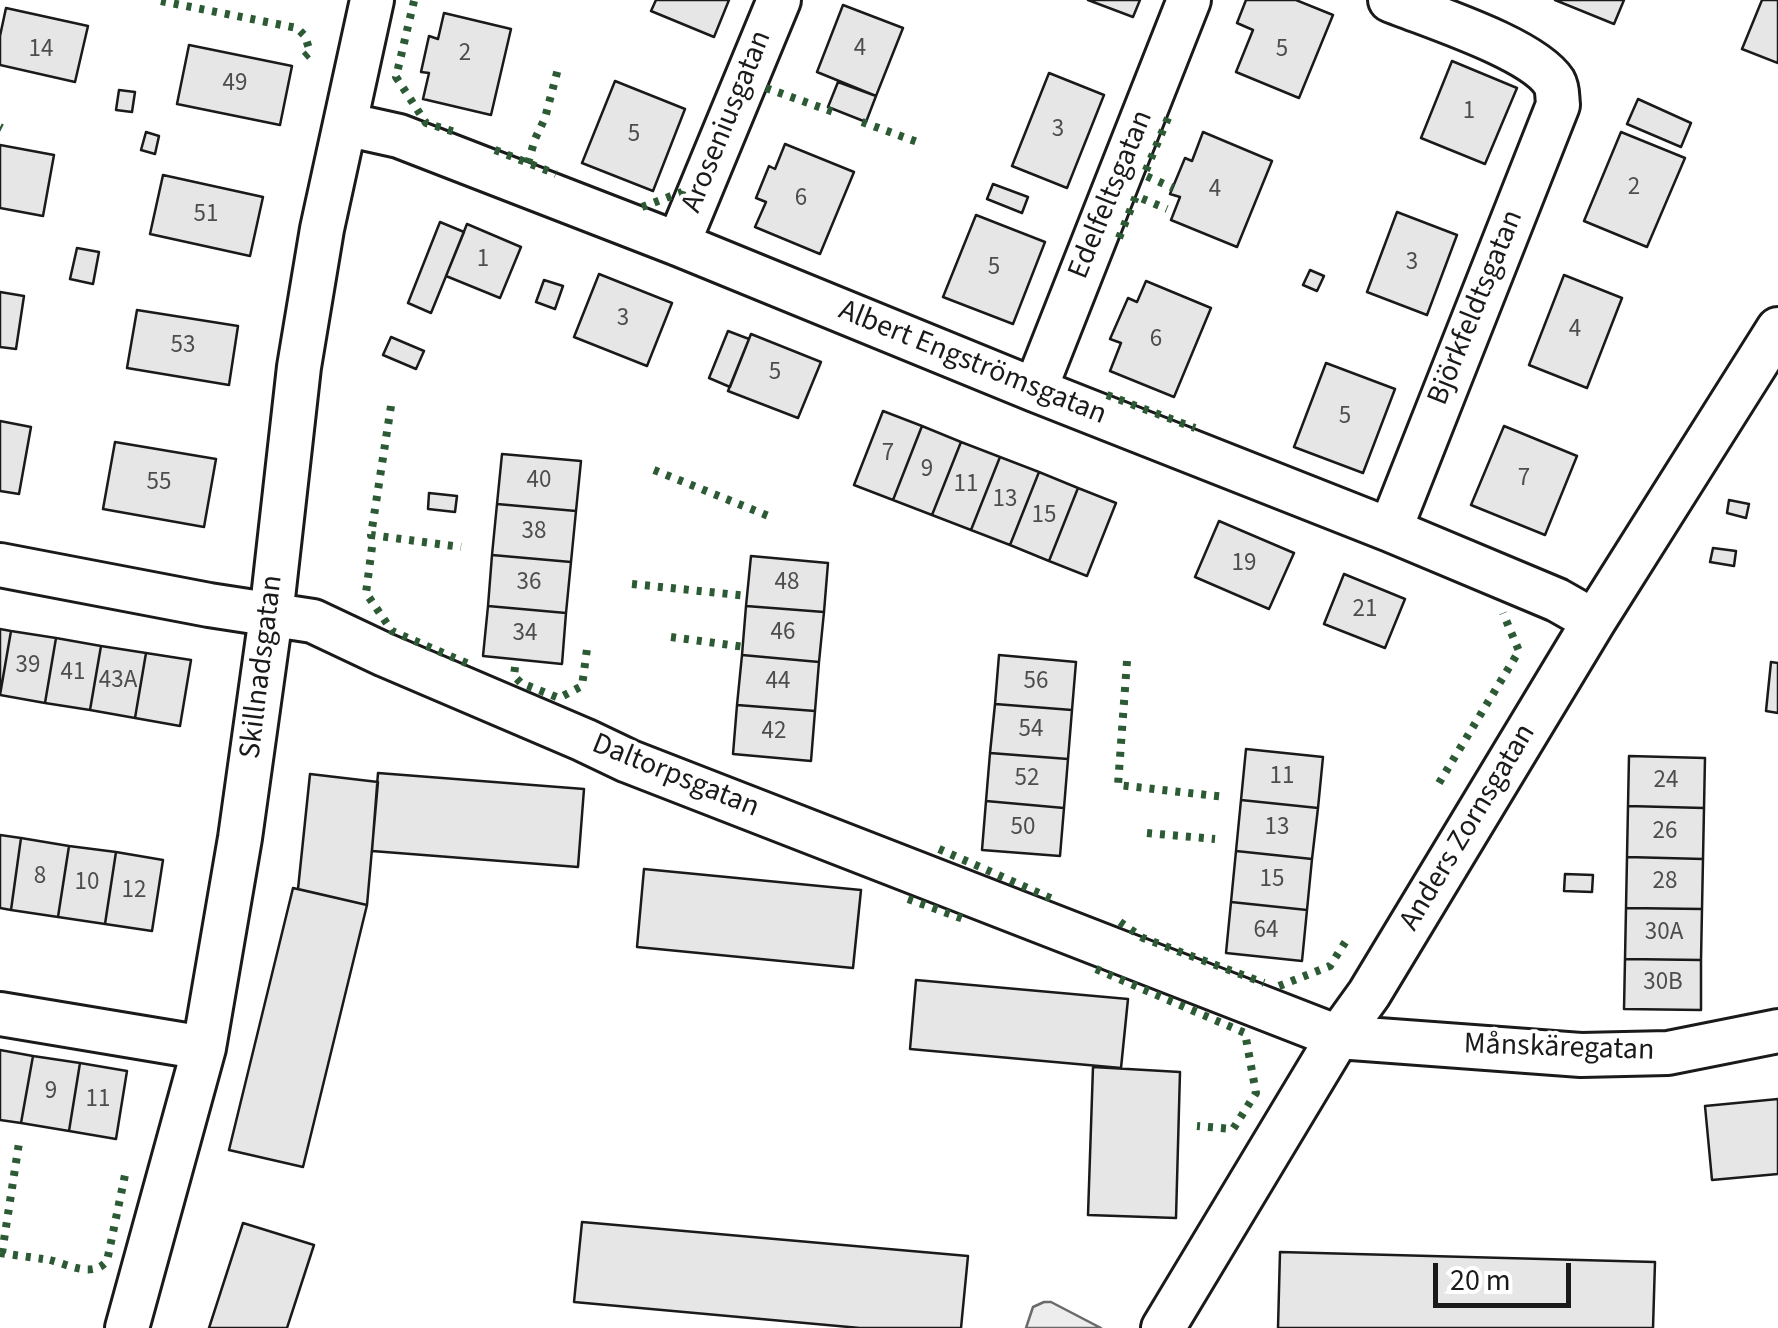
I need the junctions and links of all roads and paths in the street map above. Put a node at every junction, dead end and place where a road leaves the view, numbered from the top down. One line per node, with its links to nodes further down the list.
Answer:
1 (778, 0): 6 (street, Aroseniusgatan)
2 (1189, 0): 8 (street, Edelfeltsgatan)
3 (1390, 0): 9 (street, Björkfeldtsgatan)
4 (358, 3): 5 (street, Skillnadsgatan)
5 (344, 124): 6 (street, Albert Engströmsgatan); 11 (street, Skillnadsgatan)
6 (678, 244): 8 (street, Albert Engströmsgatan)
7 (1778, 330): 12 (street, Anders Zornsgatan)
8 (1035, 390): 9 (street, Albert Engströmsgatan)
9 (1390, 530): 12 (street, Albert Engströmsgatan)
10 (0, 565): 11 (street, Daltorpsgatan)
11 (271, 616): 15 (street, Daltorpsgatan); 16 (street, Skillnadsgatan)
12 (1594, 621): 15 (street, Anders Zornsgatan)
13 (0, 1014): 16 (street)
14 (1778, 1031): 15 (street, Månskäregatan)
15 (1338, 1037): 18 (street, Anders Zornsgatan)
16 (204, 1048): 17 (street, Skillnadsgatan)
17 (127, 1328)
18 (1163, 1328)

